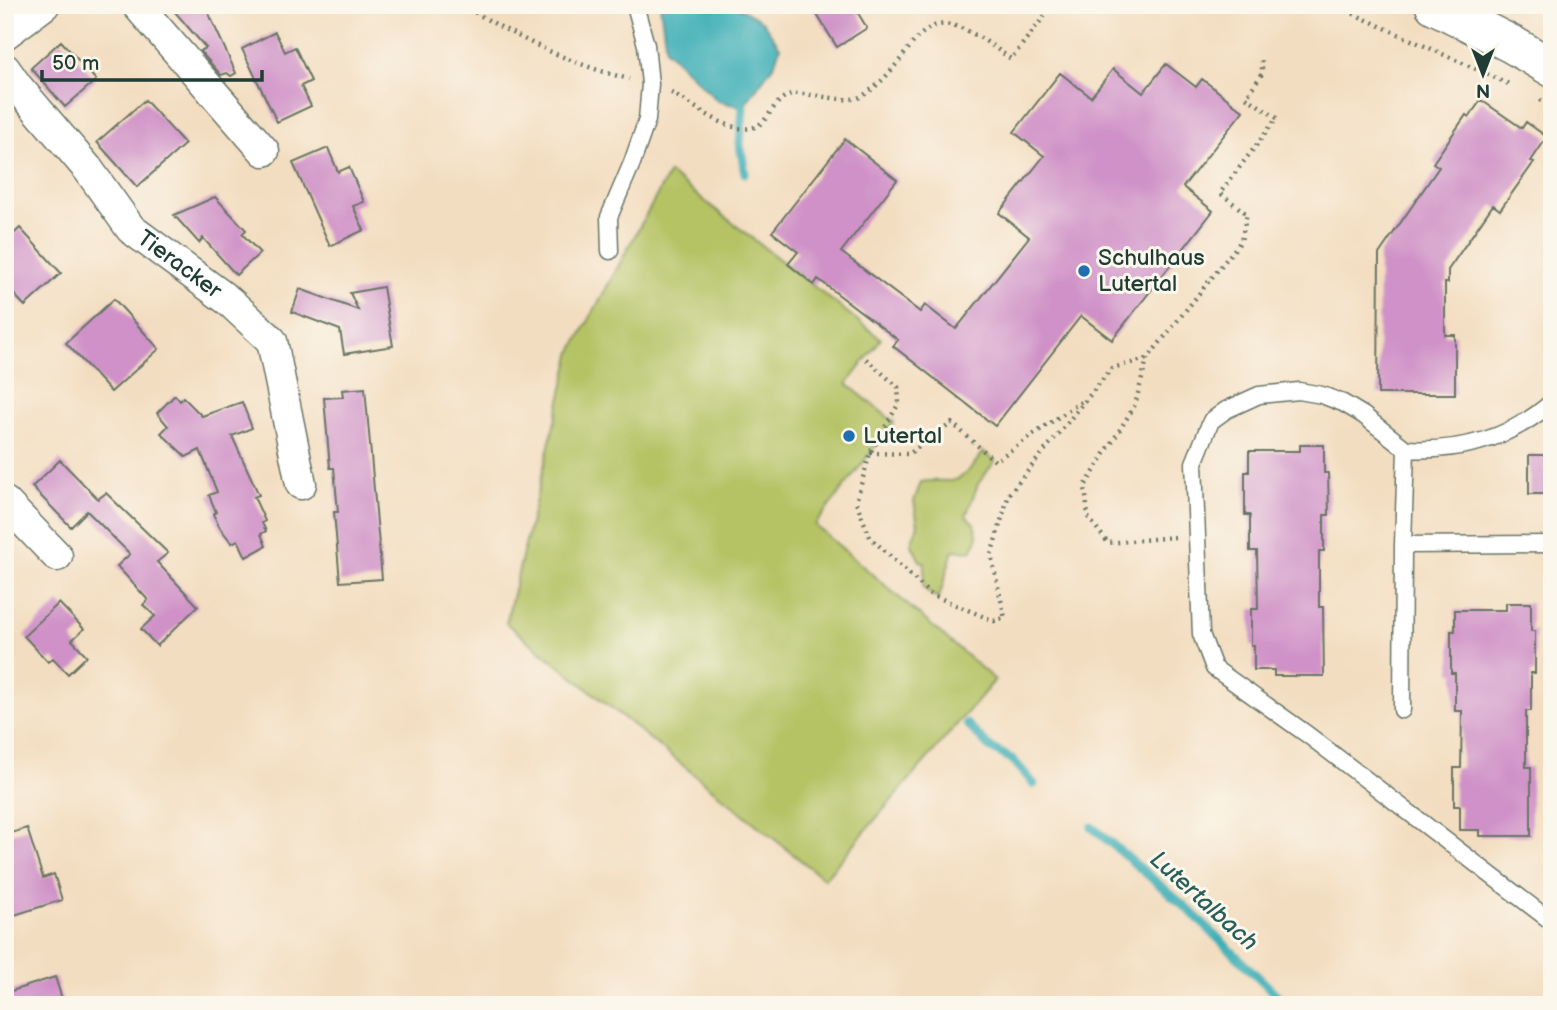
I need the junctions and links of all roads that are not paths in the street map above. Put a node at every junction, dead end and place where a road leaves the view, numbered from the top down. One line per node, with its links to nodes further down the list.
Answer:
1 (44, 5): 5 (street)
2 (137, 5): 8 (street)
3 (635, 5): 9 (lane)
4 (1434, 5): 7 (street)
5 (5, 34)
6 (5, 68): 12 (street, Tieracker)
7 (1543, 82)
8 (264, 151)
9 (610, 251)
10 (1552, 402): 11 (lane)
11 (1406, 449): 15 (lane); 18 (lane)
12 (301, 484)
13 (5, 502): 16 (street)
14 (1552, 544): 15 (lane)
15 (1404, 545): 17 (lane)
16 (57, 556)
17 (1402, 710)
18 (1552, 922)

